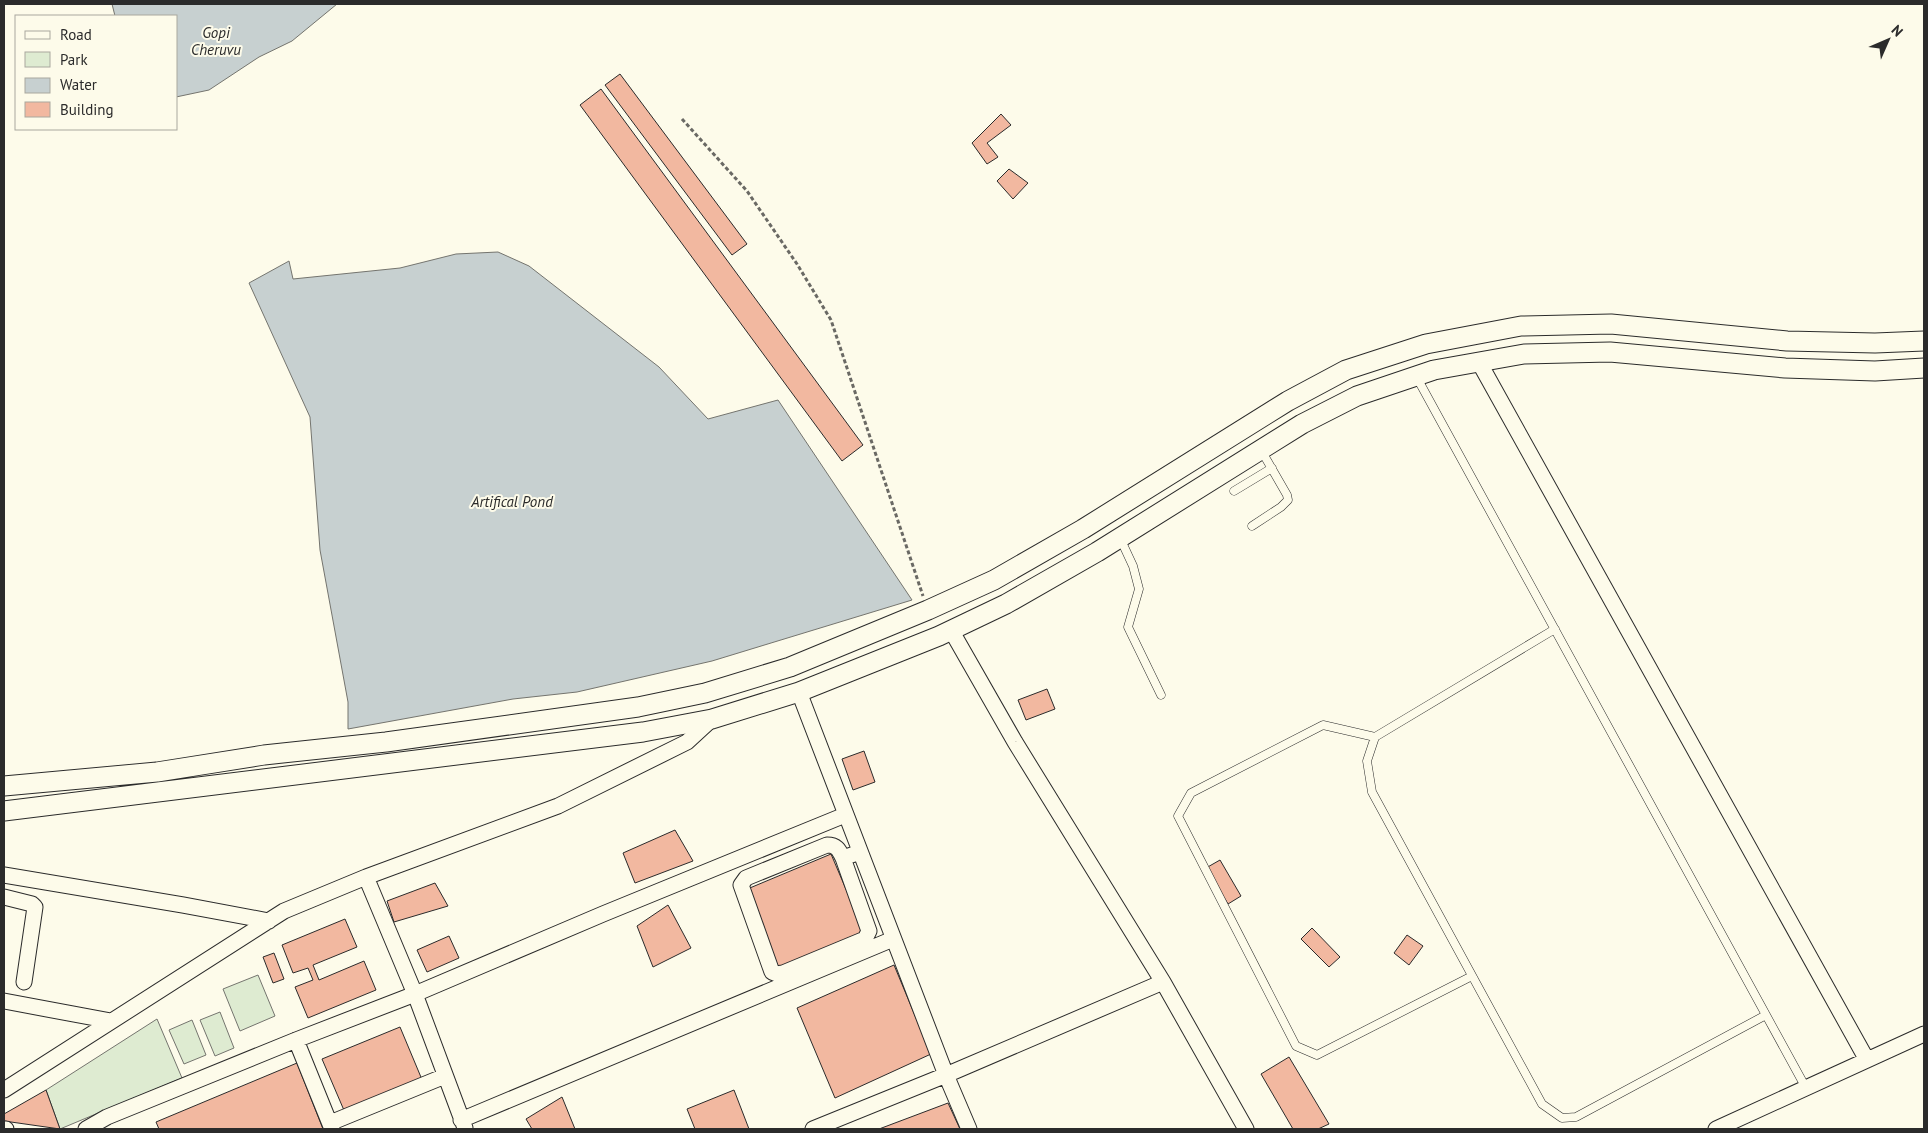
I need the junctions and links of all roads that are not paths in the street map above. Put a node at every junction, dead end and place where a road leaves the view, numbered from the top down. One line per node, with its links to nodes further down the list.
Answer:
1 (1924, 341): 2 (street)
2 (1404, 351): 5 (street); 14 (street)
3 (1478, 362): 4 (street); 5 (street); 41 (street)
4 (1924, 368)
5 (1416, 376): 6 (street); 11 (lane)
6 (1261, 450): 7 (lane); 10 (street)
7 (1272, 468): 8 (lane); 9 (lane)
8 (1234, 491)
9 (1252, 526)
10 (1120, 538): 12 (street); 15 (lane)
11 (1555, 629): 17 (lane); 37 (lane)
12 (951, 630): 13 (street); 34 (street)
13 (799, 692): 16 (street); 20 (street)
14 (705, 693): 16 (street); 18 (street)
15 (1161, 695)
16 (712, 719): 19 (street); 24 (street)
17 (1375, 737): 32 (lane); 32 (lane)
18 (4, 786)
19 (4, 811)
20 (845, 815): 21 (street); 35 (street)
21 (860, 852): 22 (street); 27 (street)
22 (843, 858): 29 (street); 29 (street)
23 (9, 876): 25 (street); 26 (street)
24 (366, 877): 30 (street); 35 (street)
25 (40, 881): 28 (street); 30 (street)
26 (7, 898): 28 (street)
27 (880, 904): 29 (street); 31 (street)
28 (35, 907): 33 (street)
29 (862, 911)
30 (269, 921): 38 (street)
31 (894, 939): 42 (street); 46 (street)
32 (1472, 976): 37 (lane)
33 (24, 982)
34 (1163, 982): 42 (street); 51 (street)
35 (415, 994): 40 (street); 43 (street)
36 (4, 1001): 38 (street)
37 (1766, 1015): 44 (lane)
38 (111, 1021): 45 (street)
39 (1924, 1034): 41 (street)
40 (296, 1040): 47 (street); 48 (street)
41 (1867, 1060): 44 (street)
42 (946, 1075): 49 (street); 50 (street)
43 (445, 1076): 46 (street); 47 (street)
44 (1806, 1088): 52 (street)
45 (4, 1090)
46 (463, 1124)
47 (331, 1126)
48 (86, 1129)
49 (813, 1129)
50 (969, 1129)
51 (1246, 1129)
52 (1716, 1129)

